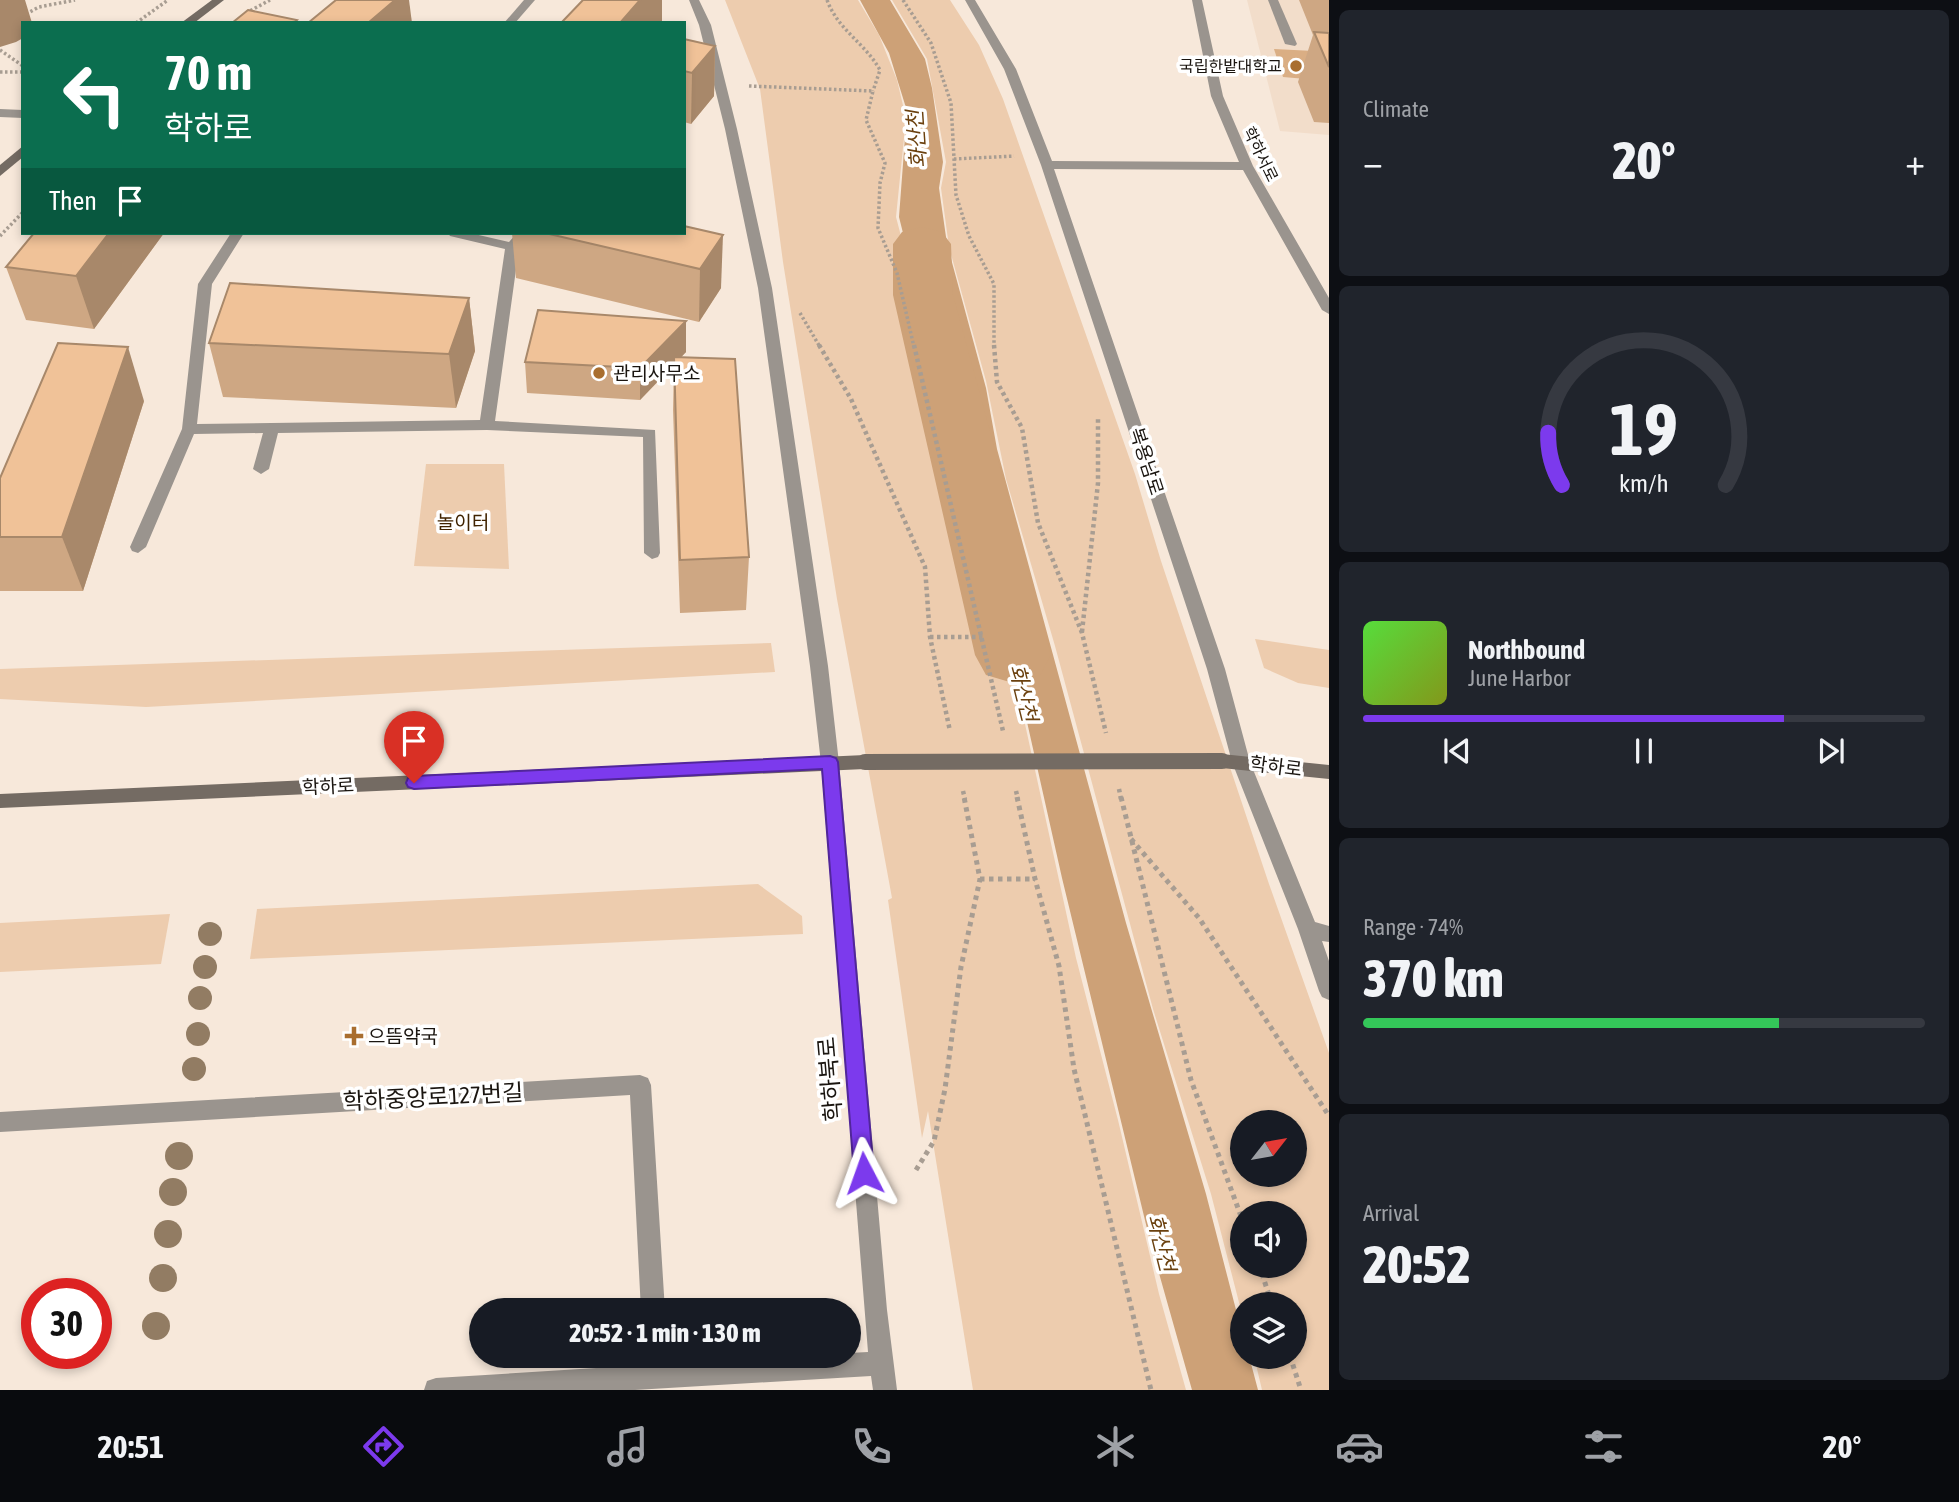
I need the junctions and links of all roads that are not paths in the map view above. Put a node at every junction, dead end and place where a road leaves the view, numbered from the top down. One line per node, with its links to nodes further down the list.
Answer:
1 (219, 0): 7 (street)
2 (530, 0): 8 (street)
3 (694, 0): 28 (street, 학하북로)
4 (970, 0): 13 (street, 복용남로)
5 (1197, 0): 14 (street, 학하서로)
6 (1273, 0): 9 (street)
7 (189, 21)
8 (511, 21)
9 (1291, 44)
10 (0, 113): 11 (street)
11 (21, 114)
12 (21, 152): 15 (street)
13 (1047, 165): 14 (street); 27 (street, 복용남로)
14 (1247, 166): 20 (street, 학하서로)
15 (0, 172)
16 (236, 235): 22 (street)
17 (464, 235): 19 (street)
18 (522, 235): 19 (street)
19 (512, 247): 21 (street)
20 (1329, 310)
21 (487, 425): 23 (street); 26 (street)
22 (189, 429): 23 (street); 25 (street)
23 (271, 430): 24 (street)
24 (261, 469)
25 (138, 547)
26 (652, 553)
27 (1232, 761): 28 (street, 학하로, bridge); 29 (street, 학하로); 31 (street, 복용남로)
28 (830, 762): 30 (street, 학하로); 37 (street, 학하북로)
29 (1329, 772)
30 (0, 801)
31 (1308, 929): 32 (street); 33 (street, 복용남로)
32 (1329, 934)
33 (1329, 990)
34 (0, 1122): 35 (street, 학하중앙로127번길)
35 (652, 1298)
36 (861, 1363): 37 (street)
37 (882, 1363): 40 (street, 학하북로)
38 (639, 1368): 39 (street)
39 (436, 1390)
40 (885, 1390)

